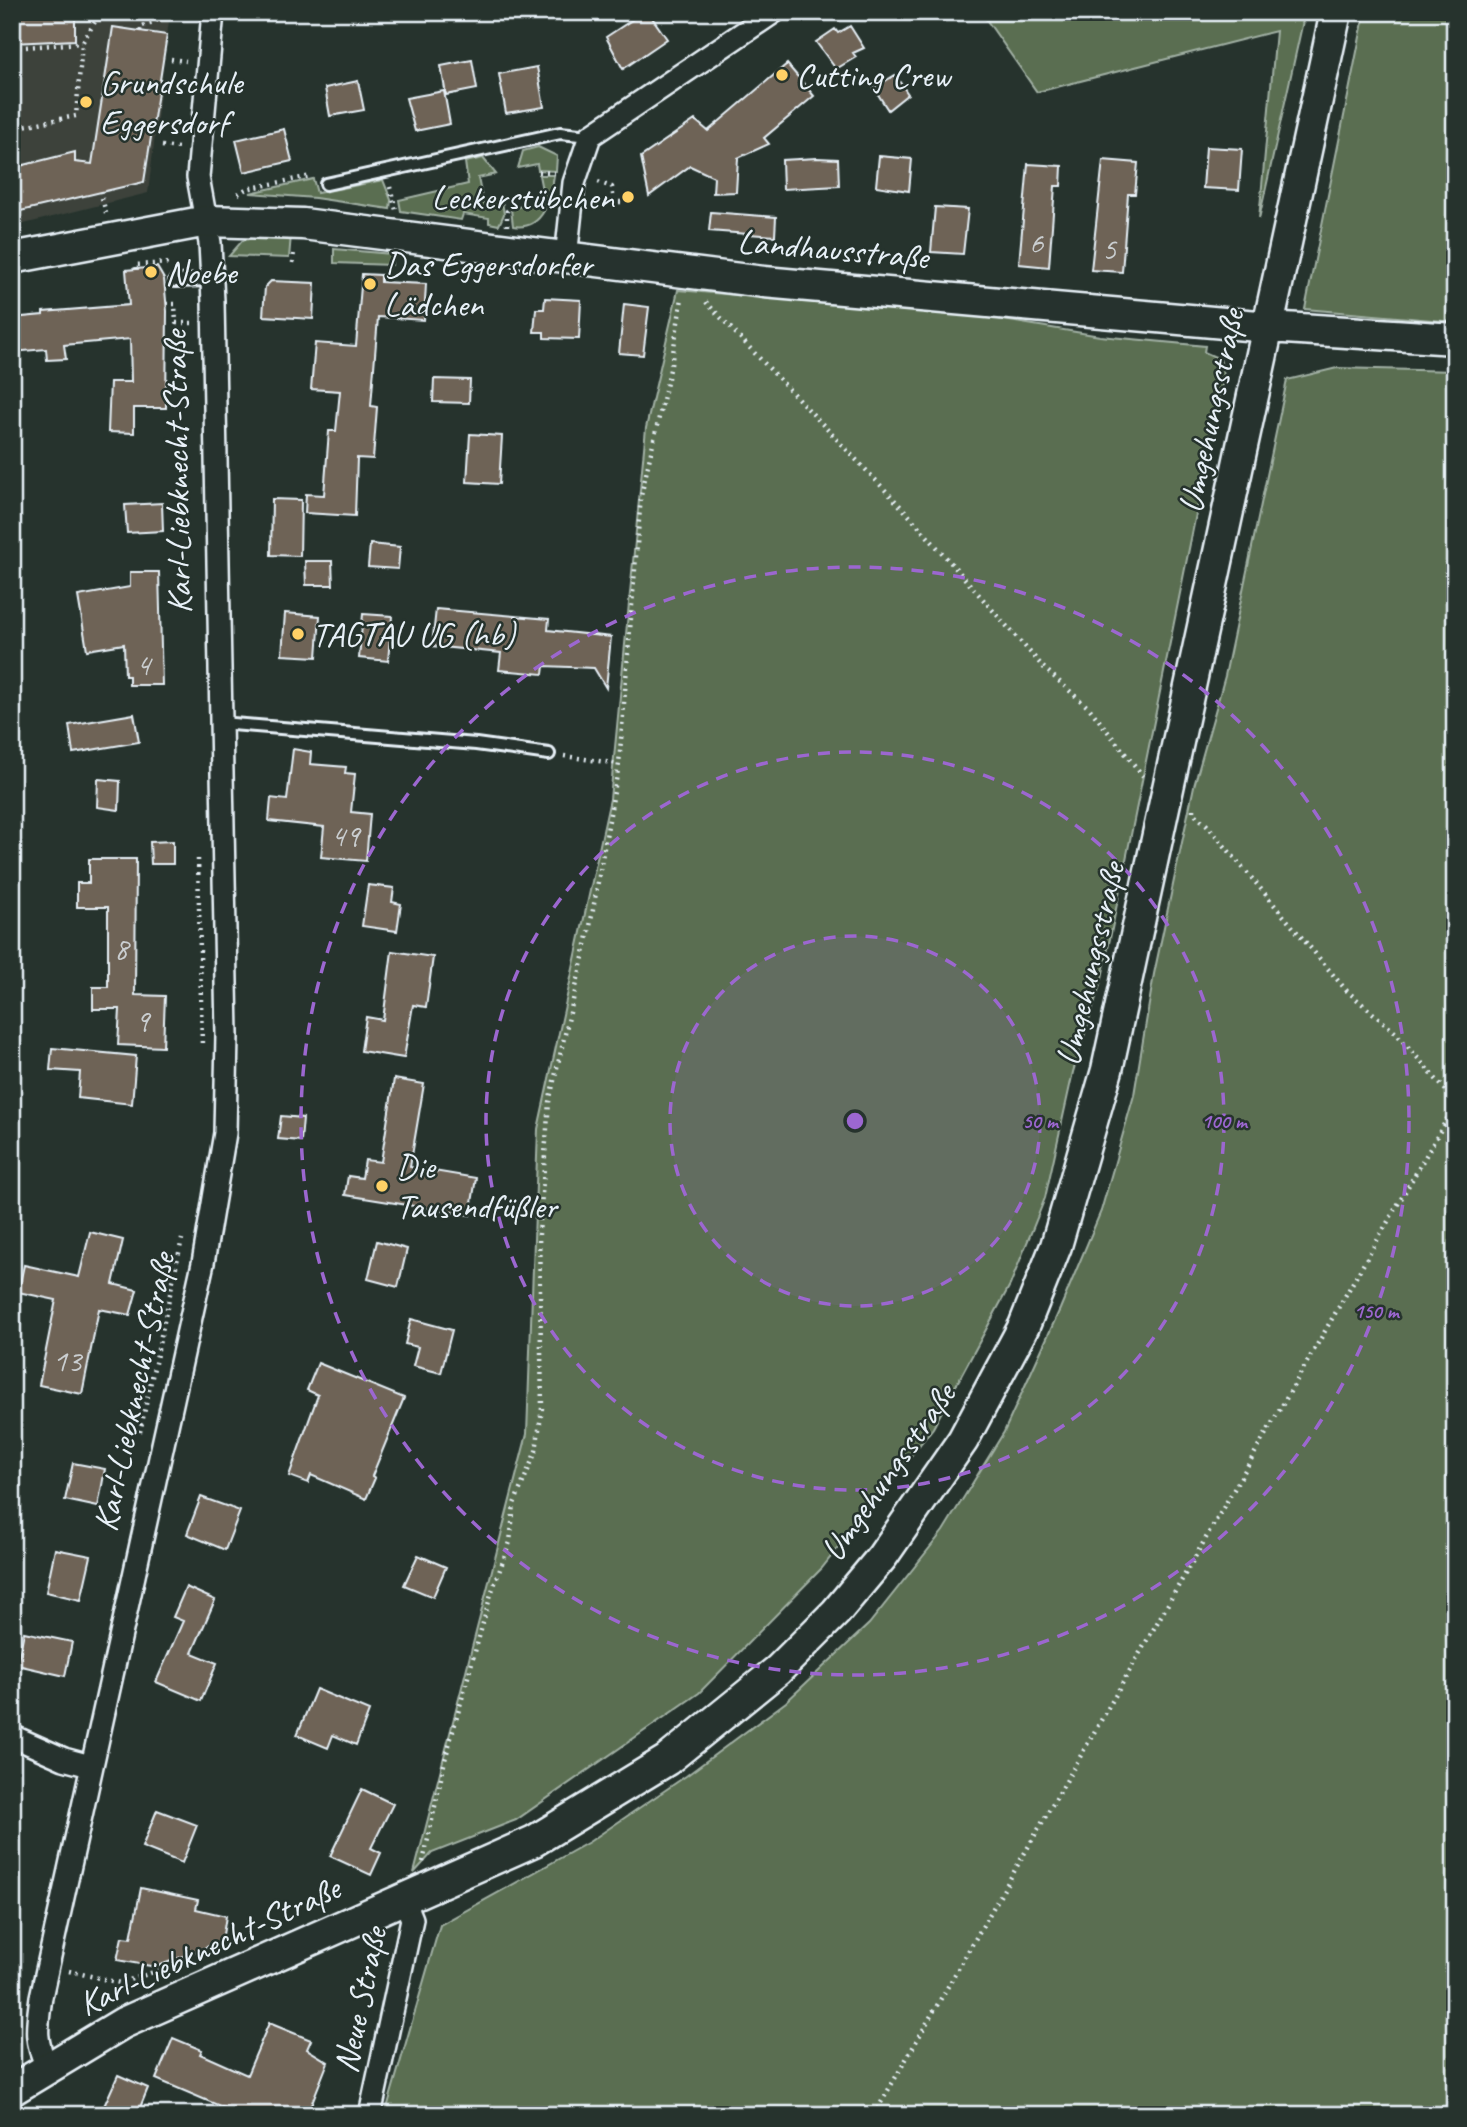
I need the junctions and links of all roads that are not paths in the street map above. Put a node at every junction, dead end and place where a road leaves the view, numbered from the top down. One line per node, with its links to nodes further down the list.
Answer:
1 (213, 12): 6 (street, Karl-Liebknecht-Straße)
2 (774, 12): 4 (street)
3 (1336, 12): 11 (main road, Umgehungsstraße)
4 (590, 136): 5 (lane); 8 (street)
5 (326, 184)
6 (206, 221): 7 (main road, Landhausstraße); 8 (main road, Landhausstraße); 10 (street, Karl-Liebknecht-Straße)
7 (12, 258)
8 (566, 258): 11 (main road, Landhausstraße)
9 (175, 281): 10 (lane)
10 (202, 281): 13 (street, Karl-Liebknecht-Straße)
11 (1269, 327): 12 (main road, Landhausstraße); 17 (main road, Umgehungsstraße)
12 (1455, 339)
13 (220, 723): 14 (lane); 16 (street, Karl-Liebknecht-Straße)
14 (549, 754)
15 (12, 1736): 16 (street)
16 (90, 1766): 18 (street, Karl-Liebknecht-Straße)
17 (416, 1894): 18 (main road, Karl-Liebknecht-Straße); 20 (street, Neue Straße)
18 (47, 2067): 19 (main road, Karl-Liebknecht-Straße)
19 (12, 2090)
20 (370, 2115)

